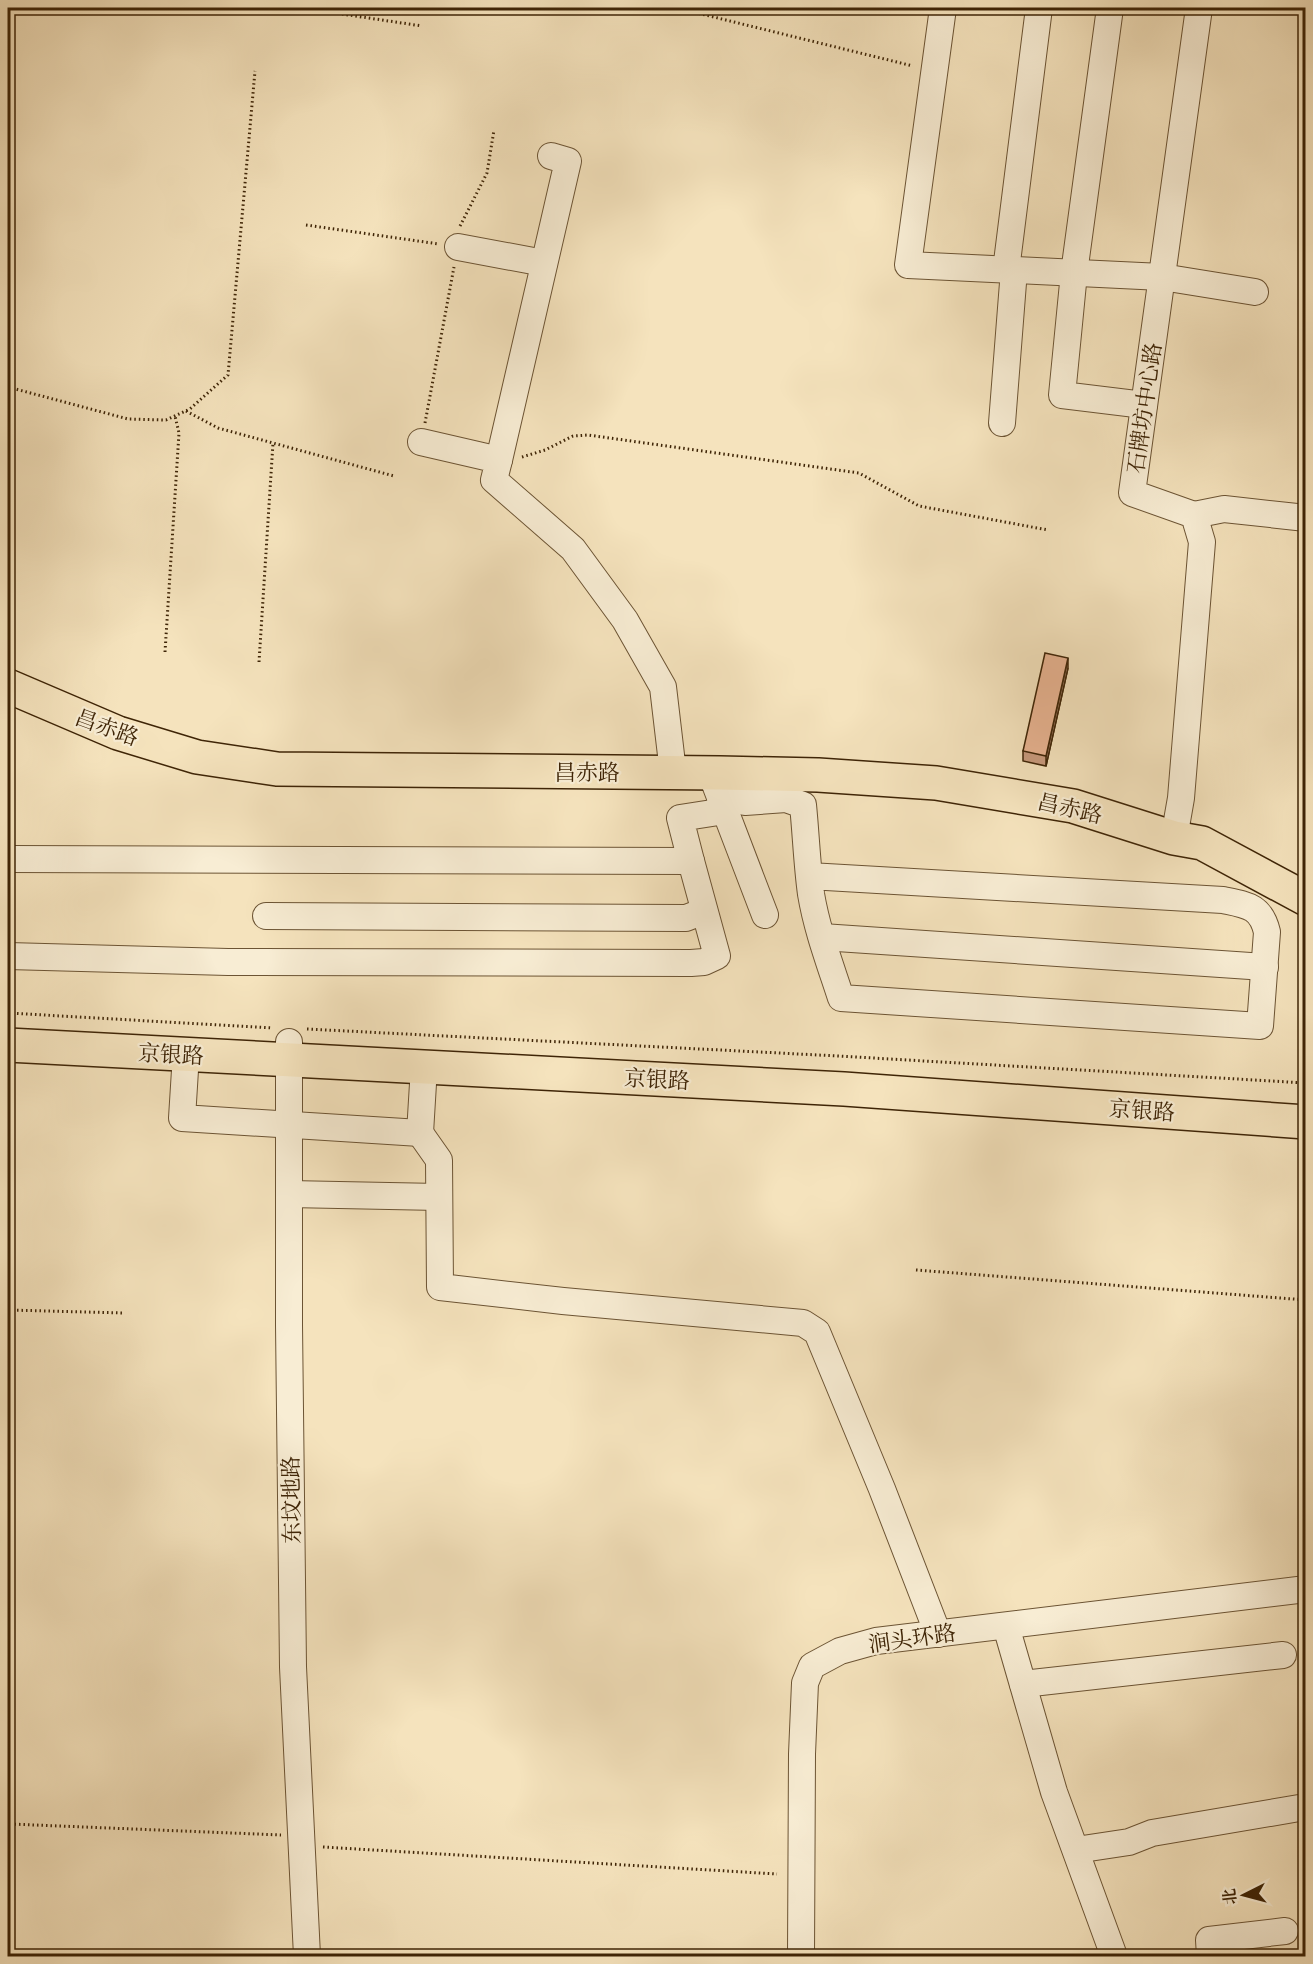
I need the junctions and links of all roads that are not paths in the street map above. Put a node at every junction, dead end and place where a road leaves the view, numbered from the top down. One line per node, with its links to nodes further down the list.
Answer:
1 (944, 8): 8 (street)
2 (1039, 8): 8 (street)
3 (1110, 8): 9 (street)
4 (1199, 8): 10 (street, 石牌坊中心路)
5 (551, 156): 7 (street)
6 (454, 246): 7 (street)
7 (544, 263): 15 (street)
8 (1010, 270): 9 (street); 13 (street)
9 (1074, 273): 10 (street); 12 (street)
10 (1162, 278): 11 (street); 12 (street, 石牌坊中心路)
11 (1255, 292)
12 (1144, 405): 16 (street, 石牌坊中心路)
13 (1002, 423)
14 (421, 442): 15 (street)
15 (499, 460): 19 (street)
16 (1194, 515): 17 (street); 21 (street)
17 (1305, 518)
18 (8, 686): 19 (main road, 昌赤路)
19 (673, 772): 20 (main road, 昌赤路)
20 (718, 794): 21 (main road, 昌赤路); 23 (street); 24 (street); 28 (street)
21 (1174, 838): 25 (main road, 昌赤路); 26 (main road, 昌赤路)
22 (8, 859): 23 (street)
23 (690, 861): 27 (street)
24 (809, 876): 30 (street); 32 (street)
25 (1305, 899)
26 (1305, 910)
27 (704, 911): 29 (street); 31 (street)
28 (765, 915)
29 (266, 916)
30 (822, 937): 32 (street); 32 (street)
31 (8, 956)
32 (1265, 967)
33 (8, 1026): 34 (main road, 京银路)
34 (289, 1040): 36 (main road, 京银路); 37 (main road, 京银路); 38 (main road, 京银路); 42 (street, 东坟地路)
35 (8, 1045): 36 (main road, 京银路)
36 (186, 1054): 42 (street)
37 (424, 1067): 38 (main road, 京银路); 43 (street)
38 (785, 1070): 39 (main road, 京银路)
39 (841, 1073): 40 (main road, 京银路); 41 (main road, 京银路)
40 (1305, 1099)
41 (1305, 1122)
42 (289, 1125): 43 (street); 44 (street, 东坟地路)
43 (420, 1133): 45 (street)
44 (289, 1194): 45 (street); 54 (street, 东坟地路)
45 (439, 1197): 48 (street)
46 (1305, 1589): 47 (street, 涧头环路)
47 (1006, 1626): 48 (street, 涧头环路); 50 (street)
48 (938, 1634): 55 (street, 涧头环路)
49 (1283, 1655): 50 (street)
50 (1023, 1684): 52 (street)
51 (1305, 1808): 52 (street)
52 (1076, 1850): 56 (street)
53 (1285, 1931): 57 (street)
54 (307, 1956)
55 (801, 1956)
56 (1114, 1956)
57 (1210, 1956)

